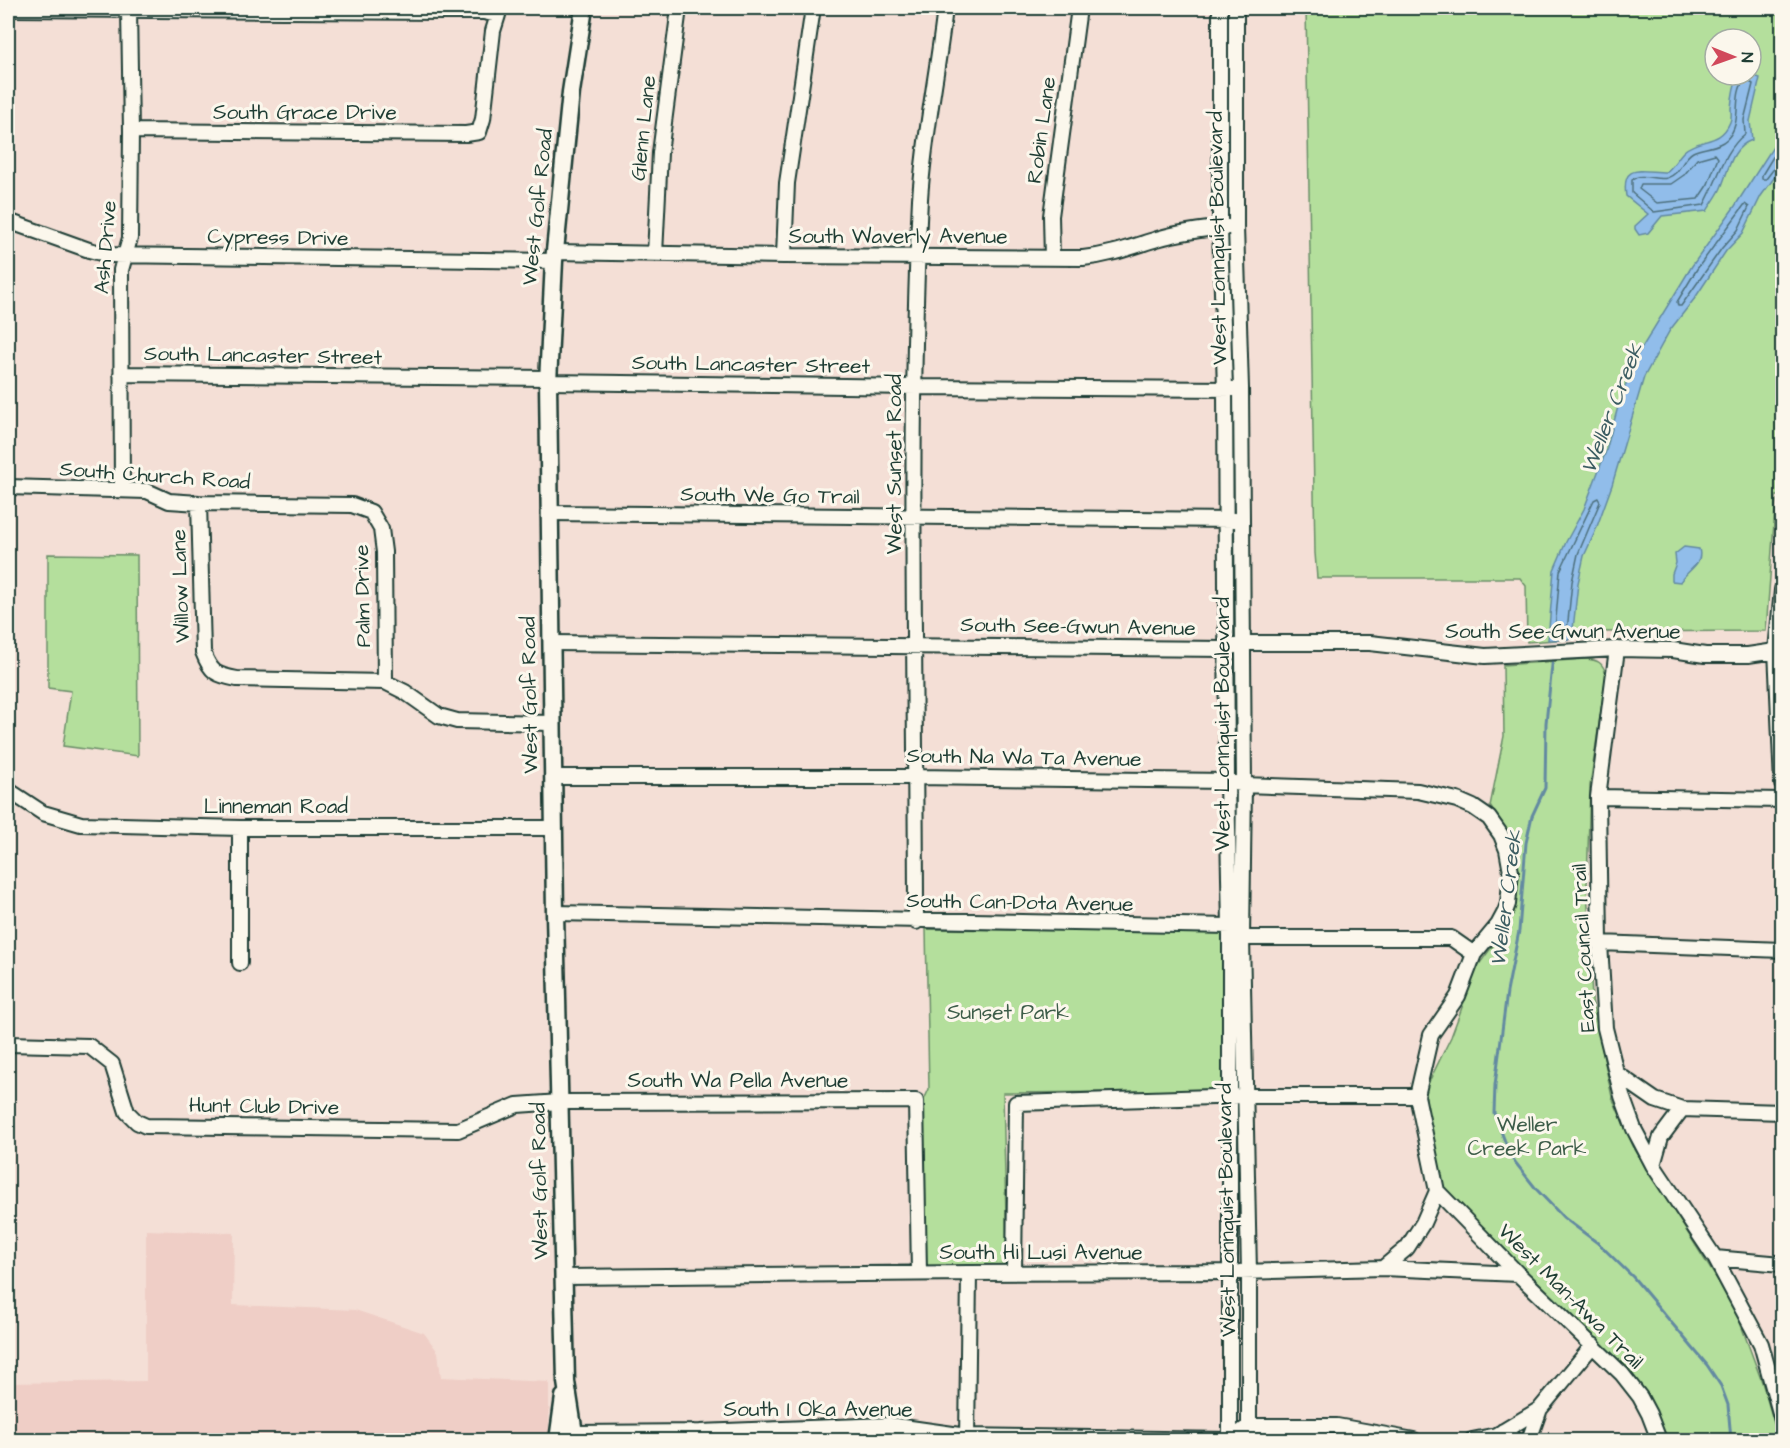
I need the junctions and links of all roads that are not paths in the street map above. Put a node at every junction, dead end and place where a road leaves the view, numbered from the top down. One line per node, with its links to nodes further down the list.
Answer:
1 (584, 8): 19 (main road, West Golf Road)
2 (679, 8): 15 (street, Glenn Lane)
3 (813, 8): 17 (street)
4 (945, 8): 18 (street, West Sunset Road)
5 (1079, 8): 20 (street, Robin Lane)
6 (1220, 8): 14 (street, West Lonnquist Boulevard)
7 (1236, 8): 13 (street, West Lonnquist Boulevard)
8 (8, 9): 9 (street)
9 (129, 10): 10 (street); 11 (street, Ash Drive)
10 (445, 10): 11 (street, South Grace Drive)
11 (131, 131): 16 (street, Ash Drive)
12 (8, 221): 16 (street, Cypress Drive)
13 (1236, 227): 14 (street, South Waverly Avenue); 24 (street, West Lonnquist Boulevard)
14 (1220, 228): 20 (street, South Waverly Avenue); 25 (street, West Lonnquist Boulevard)
15 (655, 254): 17 (street, South Waverly Avenue); 19 (street, South Waverly Avenue)
16 (126, 255): 19 (street, Cypress Drive); 21 (street, Ash Drive)
17 (784, 256): 18 (street, South Waverly Avenue)
18 (918, 256): 20 (street, South Waverly Avenue); 23 (street, West Sunset Road)
19 (554, 257): 22 (main road, West Golf Road)
20 (1052, 258)
21 (121, 374): 22 (street, South Lancaster Street); 27 (street, Ash Drive)
22 (548, 380): 23 (street, South Lancaster Street); 30 (main road, West Golf Road)
23 (915, 387): 25 (street, South Lancaster Street); 31 (street, West Sunset Road)
24 (1241, 388): 25 (street, South Lancaster Street); 33 (street, West Lonnquist Boulevard)
25 (1225, 389): 32 (street, West Lonnquist Boulevard)
26 (8, 487): 27 (street, South Church Road)
27 (122, 489): 28 (street, South Church Road)
28 (199, 503): 29 (street, South Church Road); 41 (street, Willow Lane)
29 (371, 512): 41 (street, Palm Drive)
30 (549, 513): 31 (street, South We Go Trail); 35 (main road, West Golf Road)
31 (914, 518): 32 (street, South We Go Trail); 37 (street, West Sunset Road)
32 (1226, 520): 33 (street, South We Go Trail); 38 (street, West Lonnquist Boulevard)
33 (1242, 520): 36 (street, West Lonnquist Boulevard)
34 (1782, 590): 40 (street)
35 (551, 643): 37 (street, South See-Gwun Avenue); 42 (main road, West Golf Road)
36 (1243, 643): 38 (street, South See-Gwun Avenue); 39 (street, South See-Gwun Avenue); 47 (street, West Lonnquist Boulevard)
37 (914, 646): 38 (street, South See-Gwun Avenue); 44 (street, West Sunset Road)
38 (1226, 649): 45 (street, West Lonnquist Boulevard)
39 (1617, 649): 40 (street, South See-Gwun Avenue); 49 (street, East Council Trail)
40 (1779, 650): 46 (street)
41 (385, 682): 42 (street)
42 (552, 723): 43 (main road, West Golf Road)
43 (553, 777): 44 (street, South Na Wa Ta Avenue); 52 (main road, West Golf Road)
44 (916, 777): 45 (street, South Na Wa Ta Avenue); 54 (street, West Sunset Road)
45 (1227, 781): 47 (street, South Na Wa Ta Avenue); 55 (street, West Lonnquist Boulevard)
46 (1782, 784)
47 (1244, 785): 56 (street, West Lonnquist Boulevard); 59 (street, South Na Wa Ta Avenue)
48 (8, 790): 51 (street, Linneman Road)
49 (1599, 797): 50 (street); 57 (street, East Council Trail)
50 (1782, 800)
51 (240, 828): 52 (street, Linneman Road); 60 (street)
52 (554, 828): 53 (main road, West Golf Road)
53 (555, 913): 54 (street, South Can-Dota Avenue); 66 (main road, West Golf Road)
54 (916, 922): 55 (street, South Can-Dota Avenue)
55 (1230, 926): 56 (street); 65 (street, West Lonnquist Boulevard)
56 (1242, 938): 59 (street); 63 (street, West Lonnquist Boulevard)
57 (1600, 943): 58 (street); 62 (street, East Council Trail)
58 (1782, 950)
59 (1474, 954): 64 (street)
60 (240, 963)
61 (8, 1044): 66 (street, Hunt Club Drive)
62 (1616, 1073): 67 (street); 69 (street, East Council Trail)
63 (1246, 1096): 64 (street); 65 (street); 77 (street, West Lonnquist Boulevard)
64 (1418, 1096): 70 (street)
65 (1230, 1097): 75 (street); 76 (street, West Lonnquist Boulevard)
66 (560, 1102): 78 (street, South Wa Pella Avenue); 80 (main road, West Golf Road)
67 (1682, 1109): 68 (street); 69 (street)
68 (1782, 1112)
69 (1653, 1165): 71 (street, East Council Trail)
70 (1437, 1191): 73 (street); 79 (street, West Man-Awa Trail)
71 (1715, 1258): 72 (street); 84 (street, East Council Trail)
72 (1782, 1264)
73 (1383, 1268): 77 (street, South Hi Lusi Avenue); 79 (street, South Hi Lusi Avenue)
74 (969, 1272): 75 (street, South Hi Lusi Avenue); 78 (street, South Hi Lusi Avenue); 88 (street)
75 (1014, 1272): 76 (street, South Hi Lusi Avenue)
76 (1229, 1272): 77 (street, South Hi Lusi Avenue); 90 (street, West Lonnquist Boulevard)
77 (1249, 1272): 85 (street, West Lonnquist Boulevard)
78 (919, 1273): 80 (street, South Hi Lusi Avenue)
79 (1518, 1274): 81 (street, West Man-Awa Trail)
80 (564, 1276): 82 (main road, West Golf Road)
81 (1593, 1345): 83 (street); 96 (street, West Man-Awa Trail)
82 (566, 1384): 87 (main road, West Golf Road); 89 (main road, West Golf Road)
83 (1540, 1409): 86 (street); 95 (street)
84 (1782, 1420)
85 (1249, 1426): 90 (street); 91 (street, West Lonnquist Boulevard); 92 (street)
86 (1503, 1431): 93 (street); 94 (street)
87 (575, 1437): 88 (street, South I Oka Avenue)
88 (967, 1438): 90 (street, South I Oka Avenue)
89 (558, 1440)
90 (1230, 1440)
91 (1249, 1440)
92 (1414, 1440)
93 (1472, 1440)
94 (1515, 1440)
95 (1529, 1440)
96 (1659, 1440)

